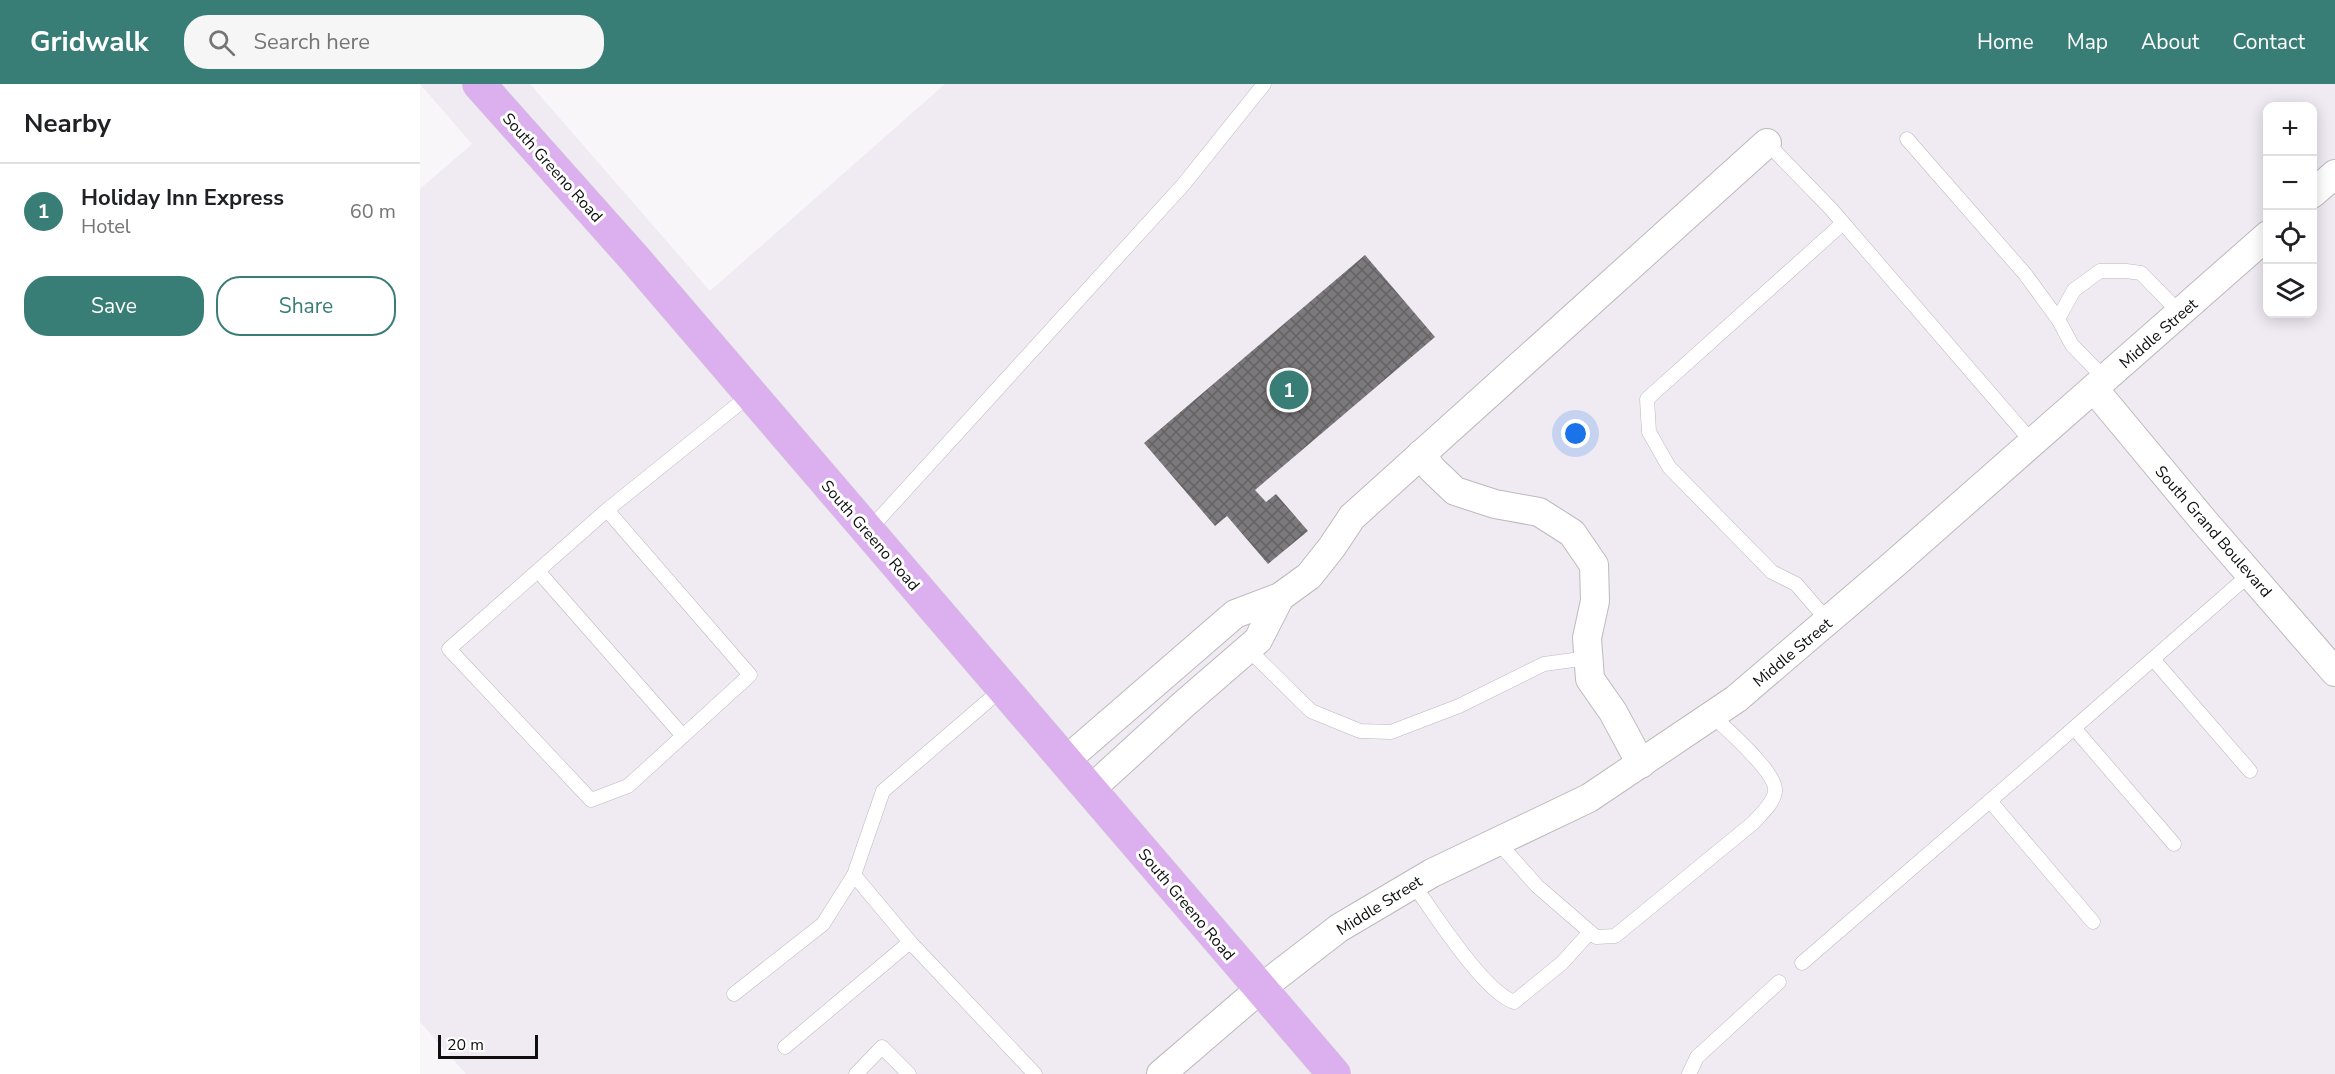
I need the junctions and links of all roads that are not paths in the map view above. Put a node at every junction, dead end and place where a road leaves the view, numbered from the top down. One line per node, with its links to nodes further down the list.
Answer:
1 (479, 84): 10 (main road, South Greeno Road)
2 (1264, 84): 14 (lane)
3 (1907, 139): 8 (lane)
4 (1767, 143): 5 (lane); 12 (street)
5 (1842, 224): 11 (lane); 18 (lane)
6 (2263, 239): 7 (street, Middle Street)
7 (2180, 313): 8 (lane); 9 (street, Middle Street)
8 (2058, 318): 9 (lane)
9 (2099, 384): 11 (street, Middle Street); 16 (street, South Grand Boulevard)
10 (751, 394): 13 (lane); 14 (main road, South Greeno Road)
11 (2033, 443): 18 (street, Middle Street)
12 (1421, 454): 17 (street); 20 (street)
13 (607, 510): 15 (lane); 26 (lane)
14 (868, 531): 23 (main road, South Greeno Road)
15 (538, 571): 26 (lane); 26 (lane)
16 (2250, 574): 21 (lane); 22 (street, South Grand Boulevard)
17 (1280, 597): 19 (street); 27 (street)
18 (1828, 621): 24 (street, Middle Street)
19 (1248, 649): 20 (lane); 30 (street)
20 (1588, 658): 28 (street)
21 (2153, 659): 25 (lane); 29 (lane)
22 (2335, 672)
23 (1003, 688): 27 (main road, South Greeno Road); 34 (lane)
24 (1713, 716): 28 (street, Middle Street); 37 (lane)
25 (2074, 728): 31 (lane); 33 (lane)
26 (683, 736)
27 (1065, 761): 30 (main road, South Greeno Road)
28 (1641, 764): 32 (street, Middle Street)
29 (2250, 771)
30 (1090, 790): 41 (main road, South Greeno Road)
31 (1990, 801): 36 (lane); 39 (lane)
32 (1498, 842): 35 (street, Middle Street); 37 (lane)
33 (2174, 844)
34 (854, 874): 38 (lane); 42 (lane)
35 (1413, 884): 37 (lane); 41 (street, Middle Street)
36 (2093, 922)
37 (1590, 932)
38 (910, 942): 43 (lane); 46 (lane)
39 (1802, 963)
40 (1779, 981): 49 (lane)
41 (1260, 989): 47 (street, Middle Street); 48 (main road, South Greeno Road)
42 (734, 994)
43 (784, 1047)
44 (856, 1074): 45 (lane)
45 (909, 1074)
46 (1035, 1074)
47 (1161, 1074)
48 (1334, 1074)
49 (1689, 1074)

